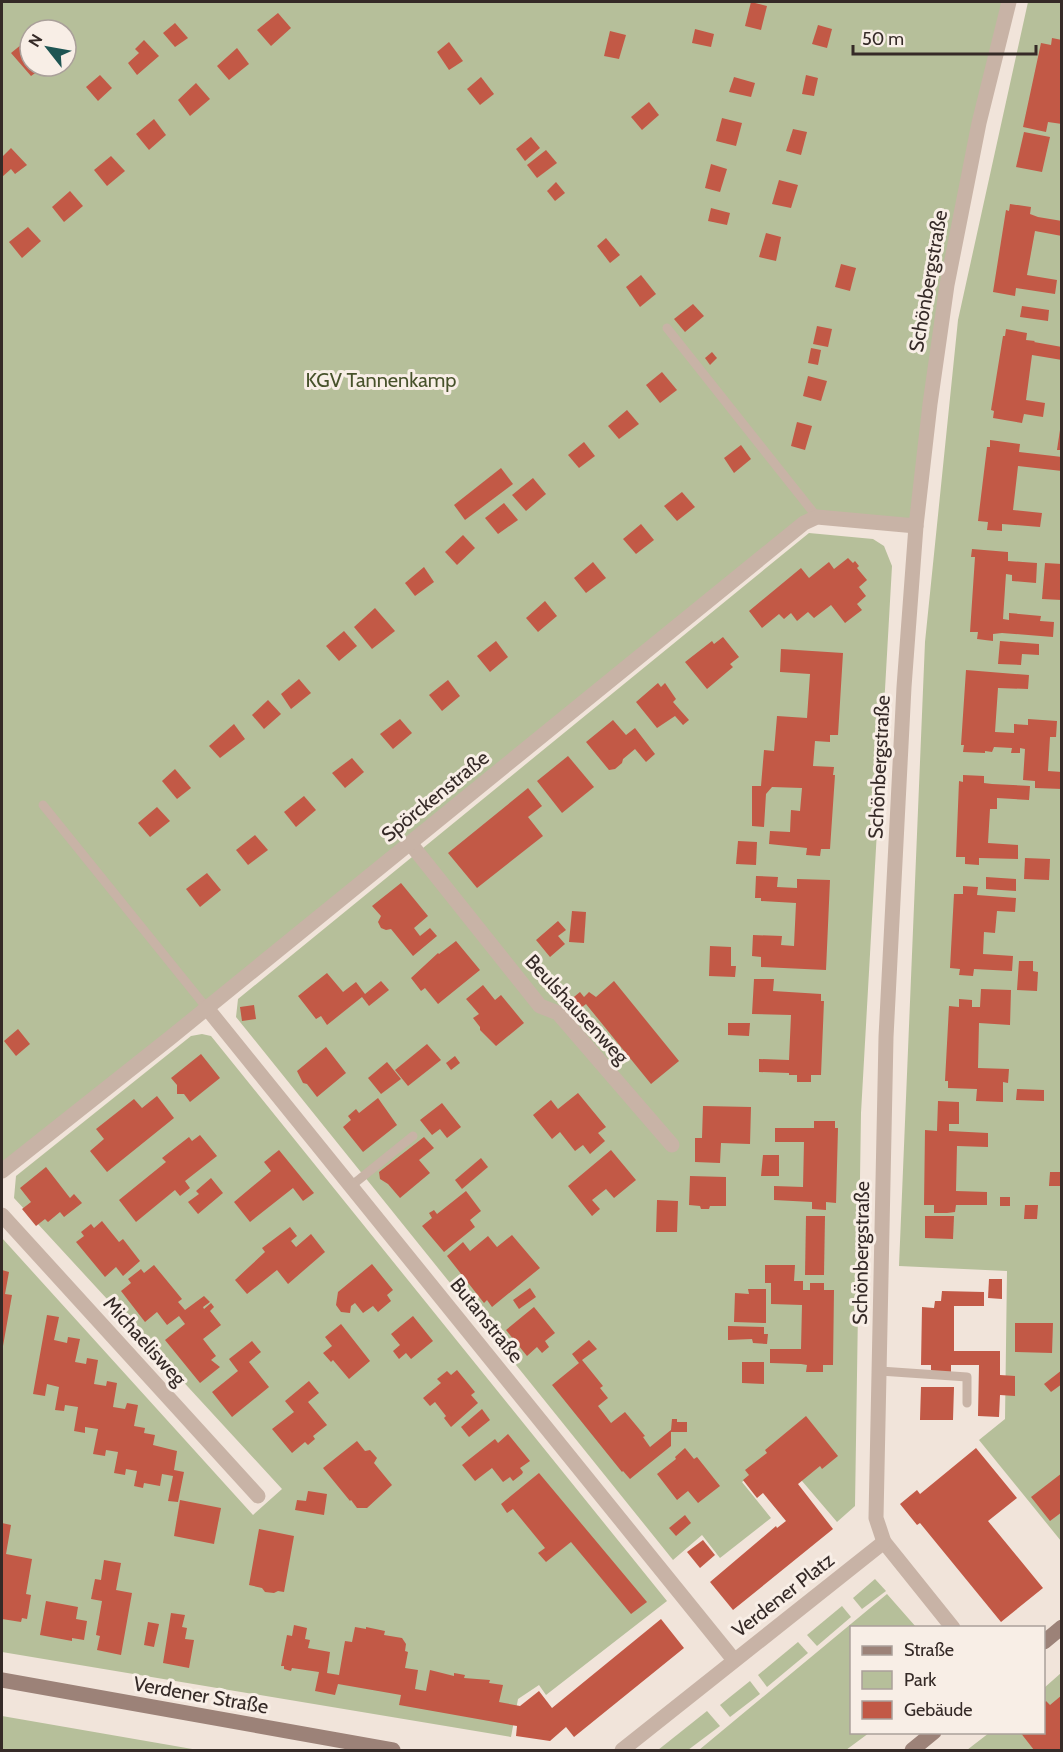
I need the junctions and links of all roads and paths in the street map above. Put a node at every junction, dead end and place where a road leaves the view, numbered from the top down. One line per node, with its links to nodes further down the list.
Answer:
1 (1009, 2): 4 (street, Schönbergstraße)
2 (667, 328): 3 (lane)
3 (818, 517): 4 (street); 6 (street, Spörckenstraße)
4 (916, 526): 13 (street, Schönbergstraße)
5 (43, 805): 7 (lane)
6 (410, 843): 7 (street, Spörckenstraße); 9 (street, Beulshausenweg)
7 (206, 1007): 10 (street, Spörckenstraße); 11 (street, Butanstraße)
8 (413, 1136): 11 (lane)
9 (672, 1145)
10 (2, 1171)
11 (351, 1186): 20 (street, Butanstraße)
12 (2, 1215): 15 (street, Michaelisweg)
13 (880, 1371): 14 (lane); 16 (street, Schönbergstraße)
14 (967, 1403)
15 (258, 1496)
16 (884, 1542): 17 (street); 20 (street, Verdener Platz)
17 (951, 1626)
18 (1062, 1627): 19 (street)
19 (1045, 1641)
20 (734, 1659): 24 (street, Verdener Platz)
21 (2, 1680): 23 (street, Verdener Straße)
22 (932, 1734): 25 (street)
23 (393, 1750)
24 (622, 1750)
25 (912, 1750)

